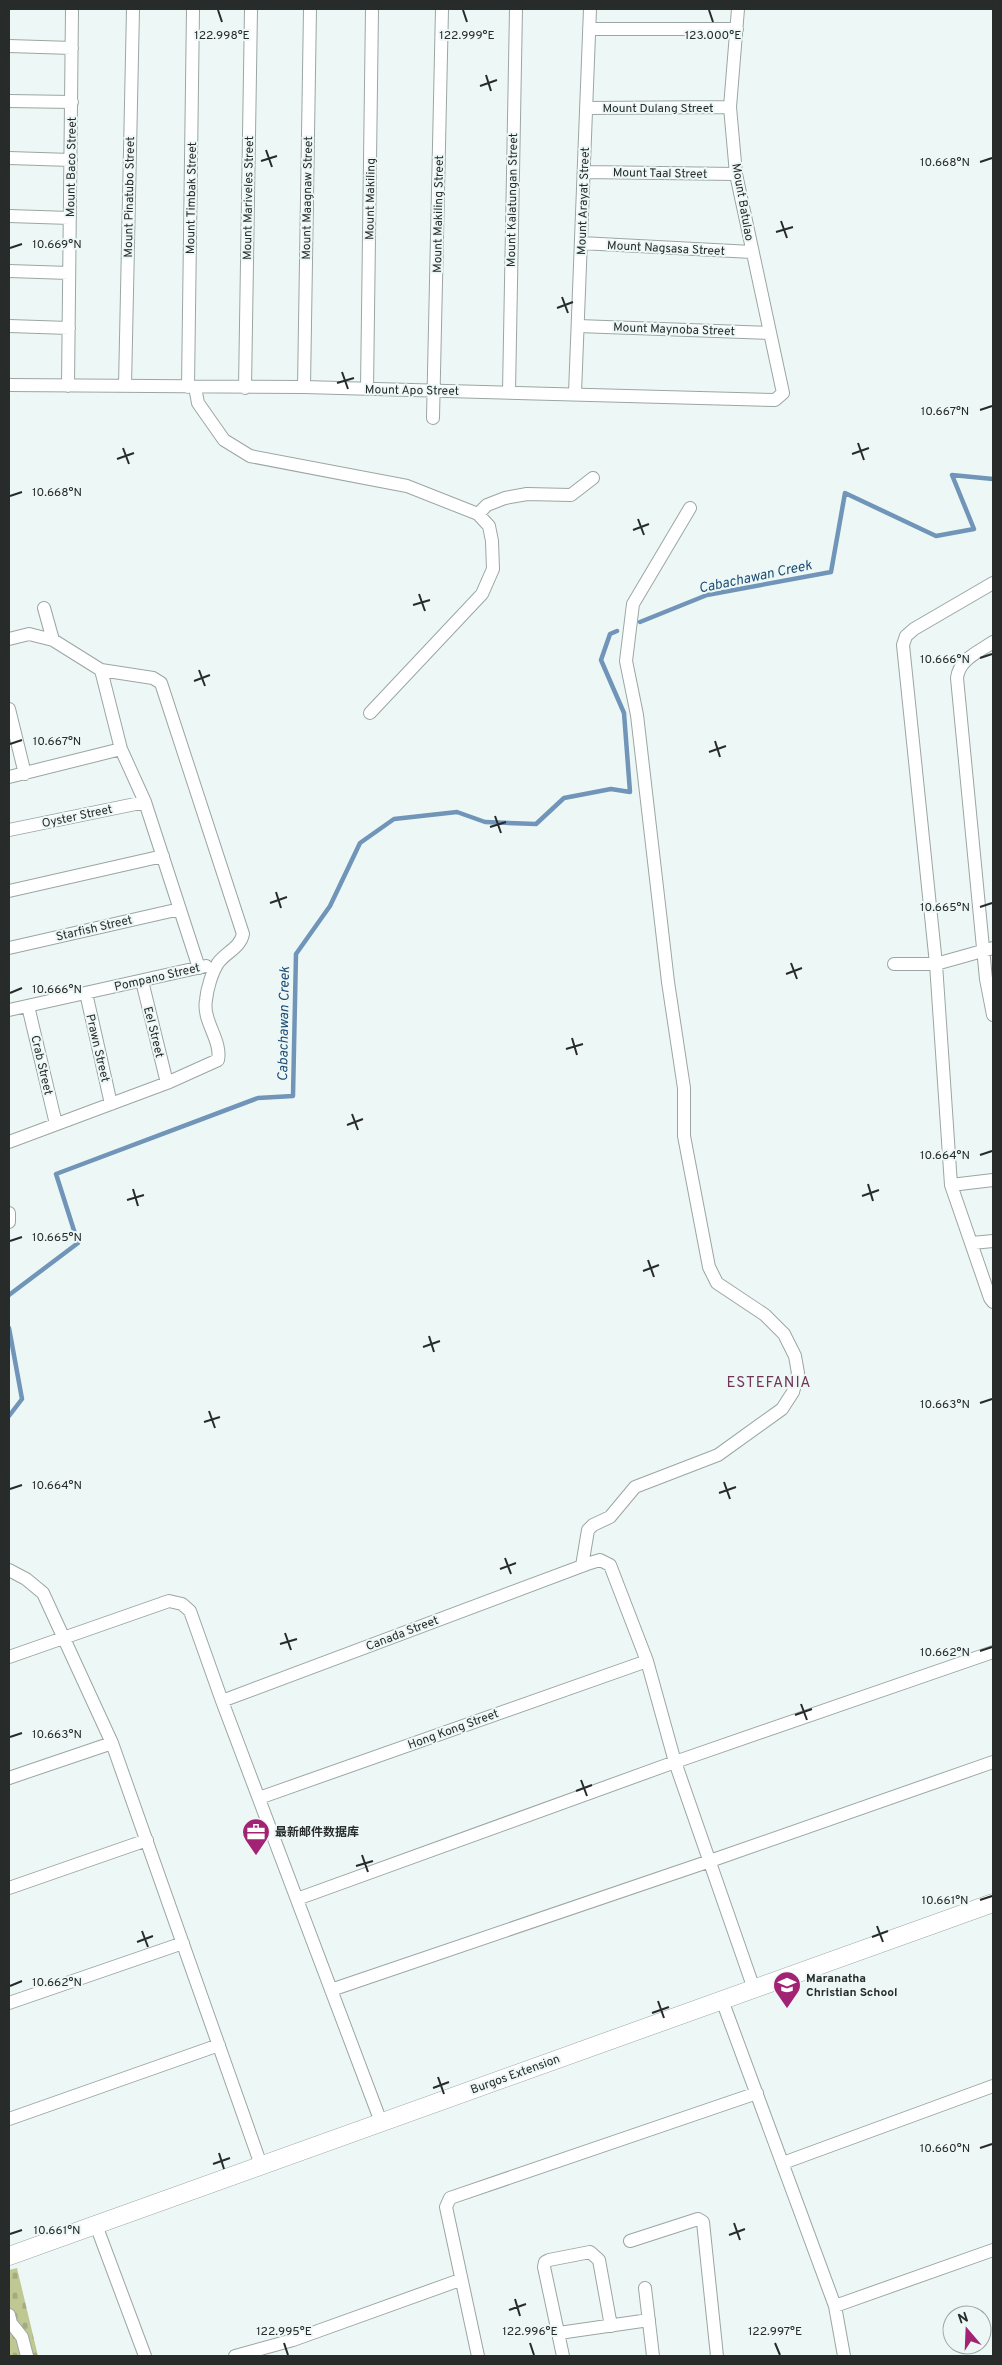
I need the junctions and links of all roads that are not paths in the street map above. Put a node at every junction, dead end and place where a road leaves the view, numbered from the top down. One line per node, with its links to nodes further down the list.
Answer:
1 (72, 9): 14 (street, Mount Baco Street)
2 (133, 9): 35 (street, Mount Pinatubo Street)
3 (193, 9): 36 (street, Mount Timbak Street)
4 (250, 9): 38 (street, Mount Mariveles Street)
5 (310, 9): 37 (street, Mount Maagnaw Street)
6 (372, 9): 39 (street, Mount Makiling)
7 (442, 9): 40 (street, Mount Makiling Street)
8 (516, 9): 41 (street, Mount Kalatungan Street)
9 (590, 9): 11 (street, Mount Arayat Street)
10 (738, 9): 12 (street, Mount Batulao)
11 (589, 29): 12 (street); 18 (street, Mount Arayat Street)
12 (737, 29): 17 (street, Mount Batulao)
13 (9, 46): 14 (street)
14 (72, 48): 16 (street, Mount Baco Street)
15 (9, 101): 16 (street)
16 (72, 102): 20 (street, Mount Baco Street)
17 (730, 107): 18 (street, Mount Dulang Street); 22 (street, Mount Batulao)
18 (586, 108): 21 (street, Mount Arayat Street)
19 (9, 158): 20 (street)
20 (71, 160): 24 (street, Mount Baco Street)
21 (584, 172): 22 (street, Mount Taal Street); 25 (street, Mount Arayat Street)
22 (736, 174): 26 (street, Mount Batulao)
23 (9, 216): 24 (street)
24 (70, 218): 28 (street, Mount Baco Street)
25 (581, 243): 26 (street, Mount Nagsasa Street); 30 (street, Mount Arayat Street)
26 (752, 252): 32 (street, Mount Batulao)
27 (9, 271): 28 (street)
28 (69, 273): 31 (street, Mount Baco Street)
29 (9, 326): 31 (street)
30 (578, 326): 32 (street, Mount Maynoba Street); 42 (street, Mount Arayat Street)
31 (69, 328): 34 (street, Mount Baco Street)
32 (770, 333): 43 (street, Mount Batulao)
33 (9, 385): 34 (street, Mount Apo Street)
34 (68, 386): 35 (street, Mount Apo Street)
35 (126, 386): 36 (street, Mount Apo Street)
36 (191, 387): 38 (street, Mount Apo Street); 47 (street, Mount Timbak Street)
37 (304, 387): 38 (street, Mount Apo Street); 39 (street, Mount Apo Street)
38 (245, 388)
39 (367, 389): 40 (street, Mount Apo Street)
40 (434, 390): 41 (street, Mount Apo Street); 44 (street, Mount Makiling Street)
41 (509, 392): 42 (street, Mount Apo Street)
42 (575, 393): 43 (street, Mount Apo Street)
43 (783, 393)
44 (433, 418)
45 (593, 478): 47 (street)
46 (690, 508): 84 (street)
47 (478, 514): 55 (street)
48 (993, 583): 68 (street)
49 (44, 608): 51 (street)
50 (9, 639): 51 (street)
51 (53, 640): 53 (street)
52 (993, 642): 65 (street)
53 (101, 670): 56 (street); 66 (street)
54 (9, 709): 57 (street)
55 (370, 713)
56 (121, 749): 57 (street); 59 (street)
57 (25, 774): 58 (street)
58 (9, 777)
59 (145, 802): 60 (street, Oyster Street); 61 (street)
60 (9, 830)
61 (163, 856): 62 (street); 63 (street)
62 (9, 891)
63 (180, 909): 64 (street, Starfish Street); 69 (street)
64 (9, 948)
65 (988, 949): 68 (street); 74 (street)
66 (218, 963): 69 (street, Pompano Street); 75 (street)
67 (894, 964): 68 (street)
68 (936, 964): 80 (street)
69 (199, 968): 70 (street, Pompano Street)
70 (142, 981): 71 (street, Pompano Street); 75 (street, Eel Street)
71 (86, 993): 72 (street, Pompano Street); 76 (street, Prawn Street)
72 (28, 1006): 73 (street, Pompano Street); 77 (street, Crab Street)
73 (9, 1010)
74 (993, 1015)
75 (167, 1082): 76 (street)
76 (111, 1104): 77 (street)
77 (56, 1124): 78 (street)
78 (9, 1142)
79 (993, 1180): 80 (street)
80 (951, 1185): 82 (street)
81 (993, 1240): 82 (street)
82 (972, 1243): 83 (street)
83 (993, 1302)
84 (582, 1566): 89 (street, Canada Street); 90 (street, Canada Street)
85 (9, 1570): 86 (street)
86 (62, 1638): 88 (street); 90 (street); 91 (street)
87 (993, 1652): 92 (street)
88 (9, 1657)
89 (647, 1660): 92 (street, Canada Street); 95 (street, Hong Kong Street)
90 (222, 1701): 95 (street)
91 (112, 1743): 94 (street); 96 (street)
92 (675, 1762): 97 (street, Canada Street); 99 (street)
93 (993, 1762): 97 (street)
94 (9, 1778)
95 (259, 1798): 99 (street)
96 (147, 1840): 98 (street); 101 (street)
97 (710, 1862): 102 (street, Canada Street); 103 (street)
98 (9, 1888)
99 (296, 1898): 103 (street)
100 (993, 1903): 102 (main road, Burgos Extension)
101 (183, 1943): 105 (street); 106 (street)
102 (754, 1989): 104 (main road, Burgos Extension)
103 (331, 1990): 110 (street)
104 (722, 2000): 108 (street); 110 (main road, Burgos Extension)
105 (9, 2003)
106 (219, 2045): 109 (street); 112 (street)
107 (993, 2086): 111 (street)
108 (757, 2093): 111 (street); 117 (street)
109 (9, 2119)
110 (381, 2122): 112 (main road, Burgos Extension)
111 (783, 2163): 119 (street)
112 (261, 2165): 113 (main road, Burgos Extension)
113 (96, 2224): 116 (main road, Burgos Extension); 125 (street)
114 (630, 2241): 130 (street)
115 (993, 2250): 119 (street)
116 (9, 2256)
117 (460, 2280): 126 (street); 127 (street)
118 (645, 2288): 120 (street)
119 (835, 2306): 131 (street)
120 (649, 2320): 122 (street); 129 (street)
121 (9, 2322): 124 (street)
122 (611, 2326): 123 (street); 123 (street)
123 (559, 2333): 128 (street)
124 (27, 2356)
125 (145, 2356)
126 (235, 2356)
127 (478, 2356)
128 (563, 2356)
129 (653, 2356)
130 (716, 2356)
131 (844, 2356)

